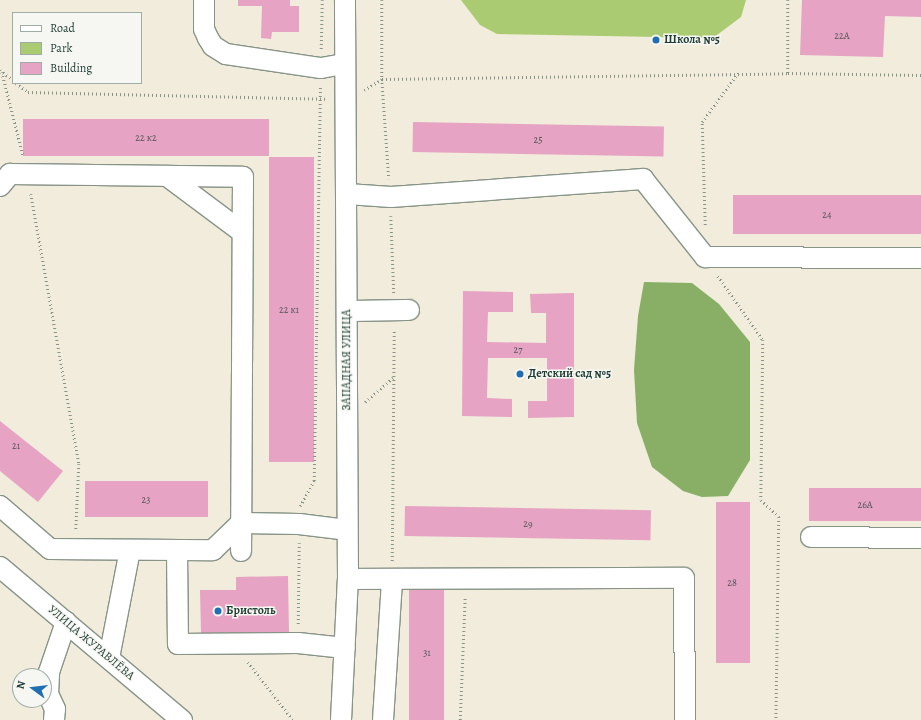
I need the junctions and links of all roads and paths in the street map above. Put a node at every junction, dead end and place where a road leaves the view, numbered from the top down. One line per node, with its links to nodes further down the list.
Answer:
1 (204, 0): 7 (street)
2 (322, 0): 7 (path)
3 (345, 0): 6 (street, ЗАПАДНАЯ УЛИЦА)
4 (382, 0): 13 (path)
5 (788, 0): 10 (path)
6 (344, 64): 7 (street); 16 (street, ЗАПАДНАЯ УЛИЦА)
7 (321, 68): 15 (path)
8 (1, 71): 12 (path); 17 (path)
9 (738, 73): 10 (path); 13 (path); 22 (path)
10 (788, 73): 11 (path)
11 (921, 75)
12 (12, 79)
13 (382, 79): 16 (path)
14 (17, 84): 15 (path)
15 (320, 99): 16 (path); 30 (path)
16 (345, 101): 20 (street, ЗАПАДНАЯ УЛИЦА)
17 (28, 174): 18 (street); 19 (street); 34 (path)
18 (167, 176): 21 (street); 21 (street)
19 (0, 186)
20 (347, 194): 22 (street); 25 (street, ЗАПАДНАЯ УЛИЦА)
21 (242, 232): 29 (street)
22 (705, 257): 23 (street); 54 (path)
23 (921, 258)
24 (409, 310): 25 (street)
25 (347, 311): 27 (street, ЗАПАДНАЯ УЛИЦА)
26 (394, 378): 27 (path)
27 (347, 418): 31 (street, ЗАПАДНАЯ УЛИЦА)
28 (0, 506): 34 (street)
29 (241, 523): 30 (street); 36 (street); 37 (street)
30 (299, 524): 31 (street); 43 (path)
31 (347, 530): 40 (street, ЗАПАДНАЯ УЛИЦА)
32 (811, 537): 33 (street)
33 (921, 538)
34 (75, 549): 35 (street)
35 (130, 550): 36 (street); 46 (street)
36 (176, 550): 44 (street)
37 (241, 551)
38 (0, 567): 42 (street, УЛИЦА ЖУРАВЛЁВА)
39 (466, 578): 41 (street); 52 (path); 53 (street)
40 (348, 579): 41 (street); 45 (street, ЗАПАДНАЯ УЛИЦА)
41 (392, 579): 51 (street)
42 (66, 622): 46 (street, УЛИЦА ЖУРАВЛЁВА); 47 (street)
43 (298, 643): 44 (street); 45 (street)
44 (233, 644): 49 (path)
45 (345, 648): 50 (street, ЗАПАДНАЯ УЛИЦА)
46 (108, 658): 48 (street, УЛИЦА ЖУРАВЛЁВА)
47 (59, 716)
48 (182, 720)
49 (293, 720)
50 (341, 720)
51 (383, 720)
52 (460, 720)
53 (685, 720)
54 (776, 720)

